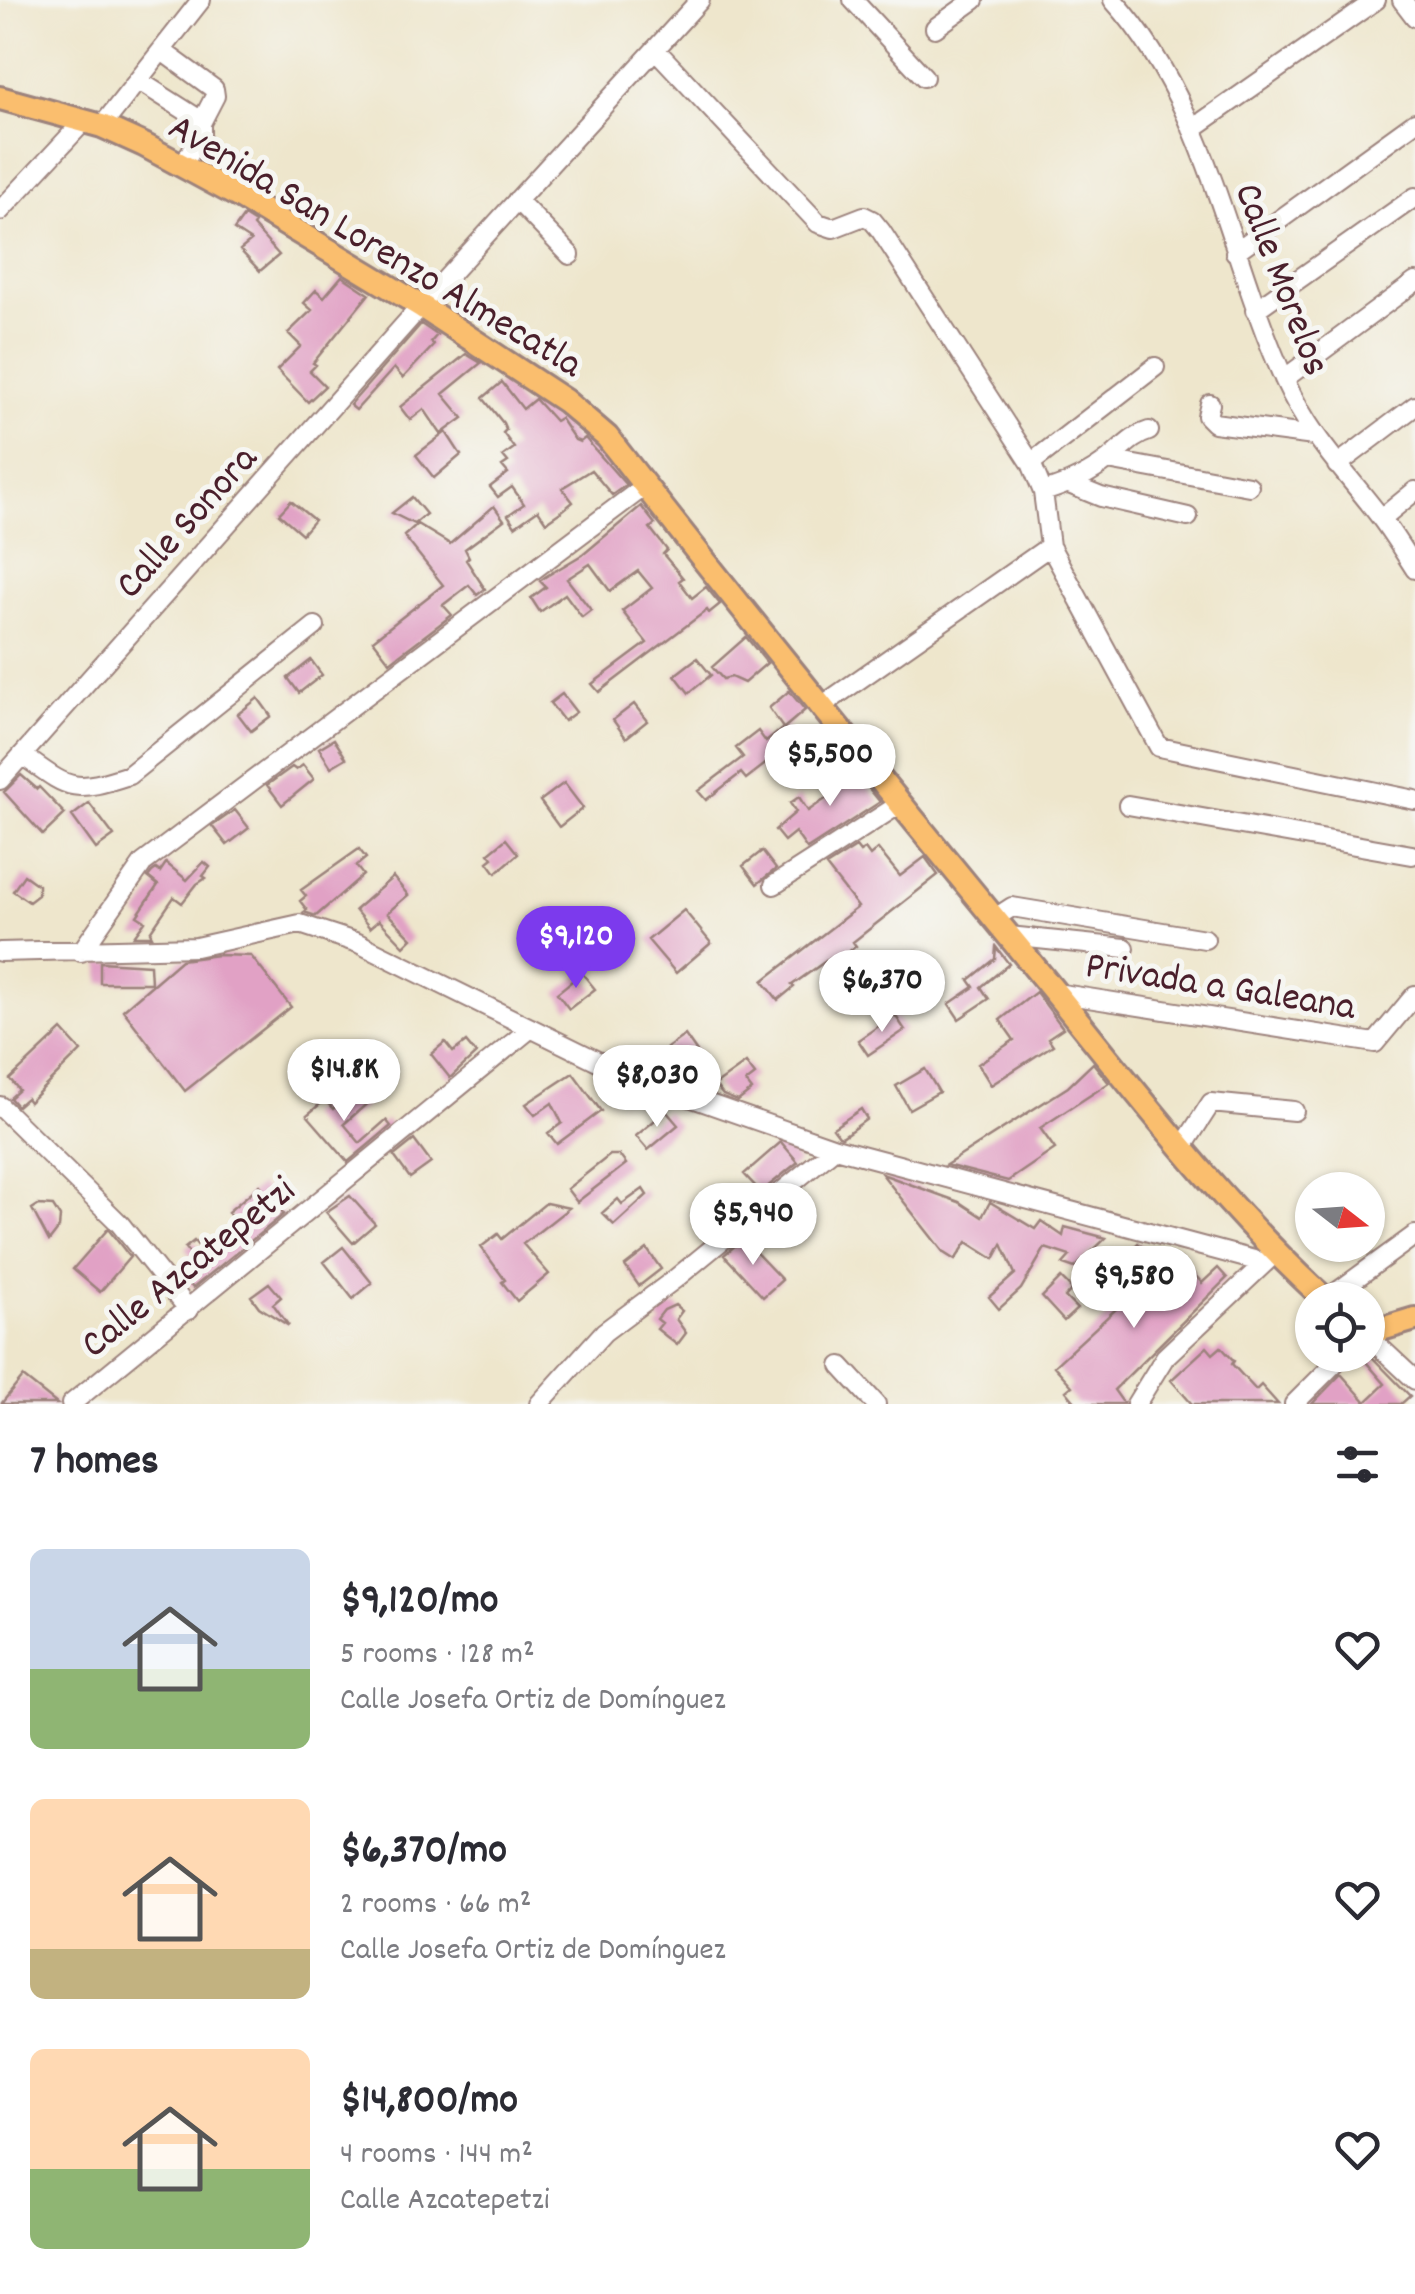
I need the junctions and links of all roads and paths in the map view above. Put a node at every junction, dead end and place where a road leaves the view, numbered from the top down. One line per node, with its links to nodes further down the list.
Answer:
1 (201, 0): 11 (street)
2 (700, 0): 10 (street, Calle Sonora)
3 (853, 0): 12 (street)
4 (974, 0): 9 (street)
5 (1112, 0): 18 (street, Calle Morelos)
6 (1376, 0): 18 (street)
7 (1402, 0): 8 (street)
8 (1415, 17)
9 (935, 28)
10 (656, 49): 21 (street, Calle Sonora); 35 (street)
11 (162, 50): 13 (street); 17 (street)
12 (924, 76)
13 (139, 81): 16 (street); 17 (street)
14 (0, 98): 16 (main road, Avenida San Lorenzo Almecatla)
15 (1415, 122): 23 (street)
16 (94, 123): 19 (main road, Avenida San Lorenzo Almecatla); 22 (street)
17 (201, 124): 19 (street)
18 (1192, 130): 23 (street, Calle Morelos)
19 (182, 165): 26 (main road, Avenida San Lorenzo Almecatla)
20 (1415, 197): 27 (street)
21 (517, 200): 24 (street); 26 (street, Calle Sonora)
22 (0, 212)
23 (1235, 252): 27 (street, Calle Morelos)
24 (570, 255)
25 (1415, 282): 29 (street)
26 (421, 306): 38 (main road, Avenida San Lorenzo Almecatla); 48 (street, Calle Sonora)
27 (1256, 310): 29 (street, Calle Morelos)
28 (1154, 367): 35 (street)
29 (1284, 379): 33 (street, Calle Morelos)
30 (1210, 404): 33 (street)
31 (1415, 406): 36 (street)
32 (1149, 430): 34 (street)
33 (1314, 436): 36 (street, Calle Morelos)
34 (1108, 460): 37 (street); 39 (street)
35 (1030, 463): 41 (street)
36 (1336, 465): 43 (street, Calle Morelos)
37 (1069, 484): 41 (street); 42 (street)
38 (645, 486): 47 (main road, Avenida San Lorenzo Almecatla); 58 (street)
39 (1250, 486)
40 (1415, 490): 43 (street)
41 (1043, 492): 44 (street)
42 (1188, 517)
43 (1382, 518): 45 (street, Calle Morelos)
44 (1050, 546): 47 (street); 50 (street)
45 (1415, 568)
46 (315, 626): 48 (street)
47 (820, 707): 51 (main road, Avenida San Lorenzo Almecatla)
48 (22, 755): 49 (street, Calle Sonora)
49 (0, 780)
50 (1415, 800)
51 (900, 804): 54 (street); 55 (main road, Avenida San Lorenzo Almecatla)
52 (1128, 806): 53 (street)
53 (1414, 856)
54 (774, 885)
55 (1002, 927): 56 (street); 57 (street); 60 (main road, Avenida San Lorenzo Almecatla)
56 (1205, 939)
57 (1125, 948)
58 (81, 952): 59 (street); 62 (street)
59 (2, 955)
60 (1056, 992): 61 (street, Privada a Galeana); 66 (main road, Avenida San Lorenzo Almecatla)
61 (1415, 996)
62 (532, 1028): 65 (street); 71 (street, Calle Azcatepetzi)
63 (0, 1106): 71 (street)
64 (1294, 1112): 66 (street)
65 (835, 1148): 68 (street); 80 (street)
66 (1182, 1148): 68 (main road, Avenida San Lorenzo Almecatla)
67 (1415, 1235): 70 (street)
68 (1270, 1258): 69 (main road, Avenida San Lorenzo Almecatla); 78 (street)
69 (1302, 1282)
70 (1351, 1282)
71 (189, 1310): 79 (street, Calle Azcatepetzi)
72 (1415, 1319): 73 (main road)
73 (1385, 1329)
74 (1385, 1351): 77 (street)
75 (841, 1366): 81 (street)
76 (1326, 1372): 82 (street)
77 (1415, 1380)
78 (1142, 1400)
79 (70, 1404)
80 (539, 1404)
81 (876, 1404)
82 (1294, 1404)

